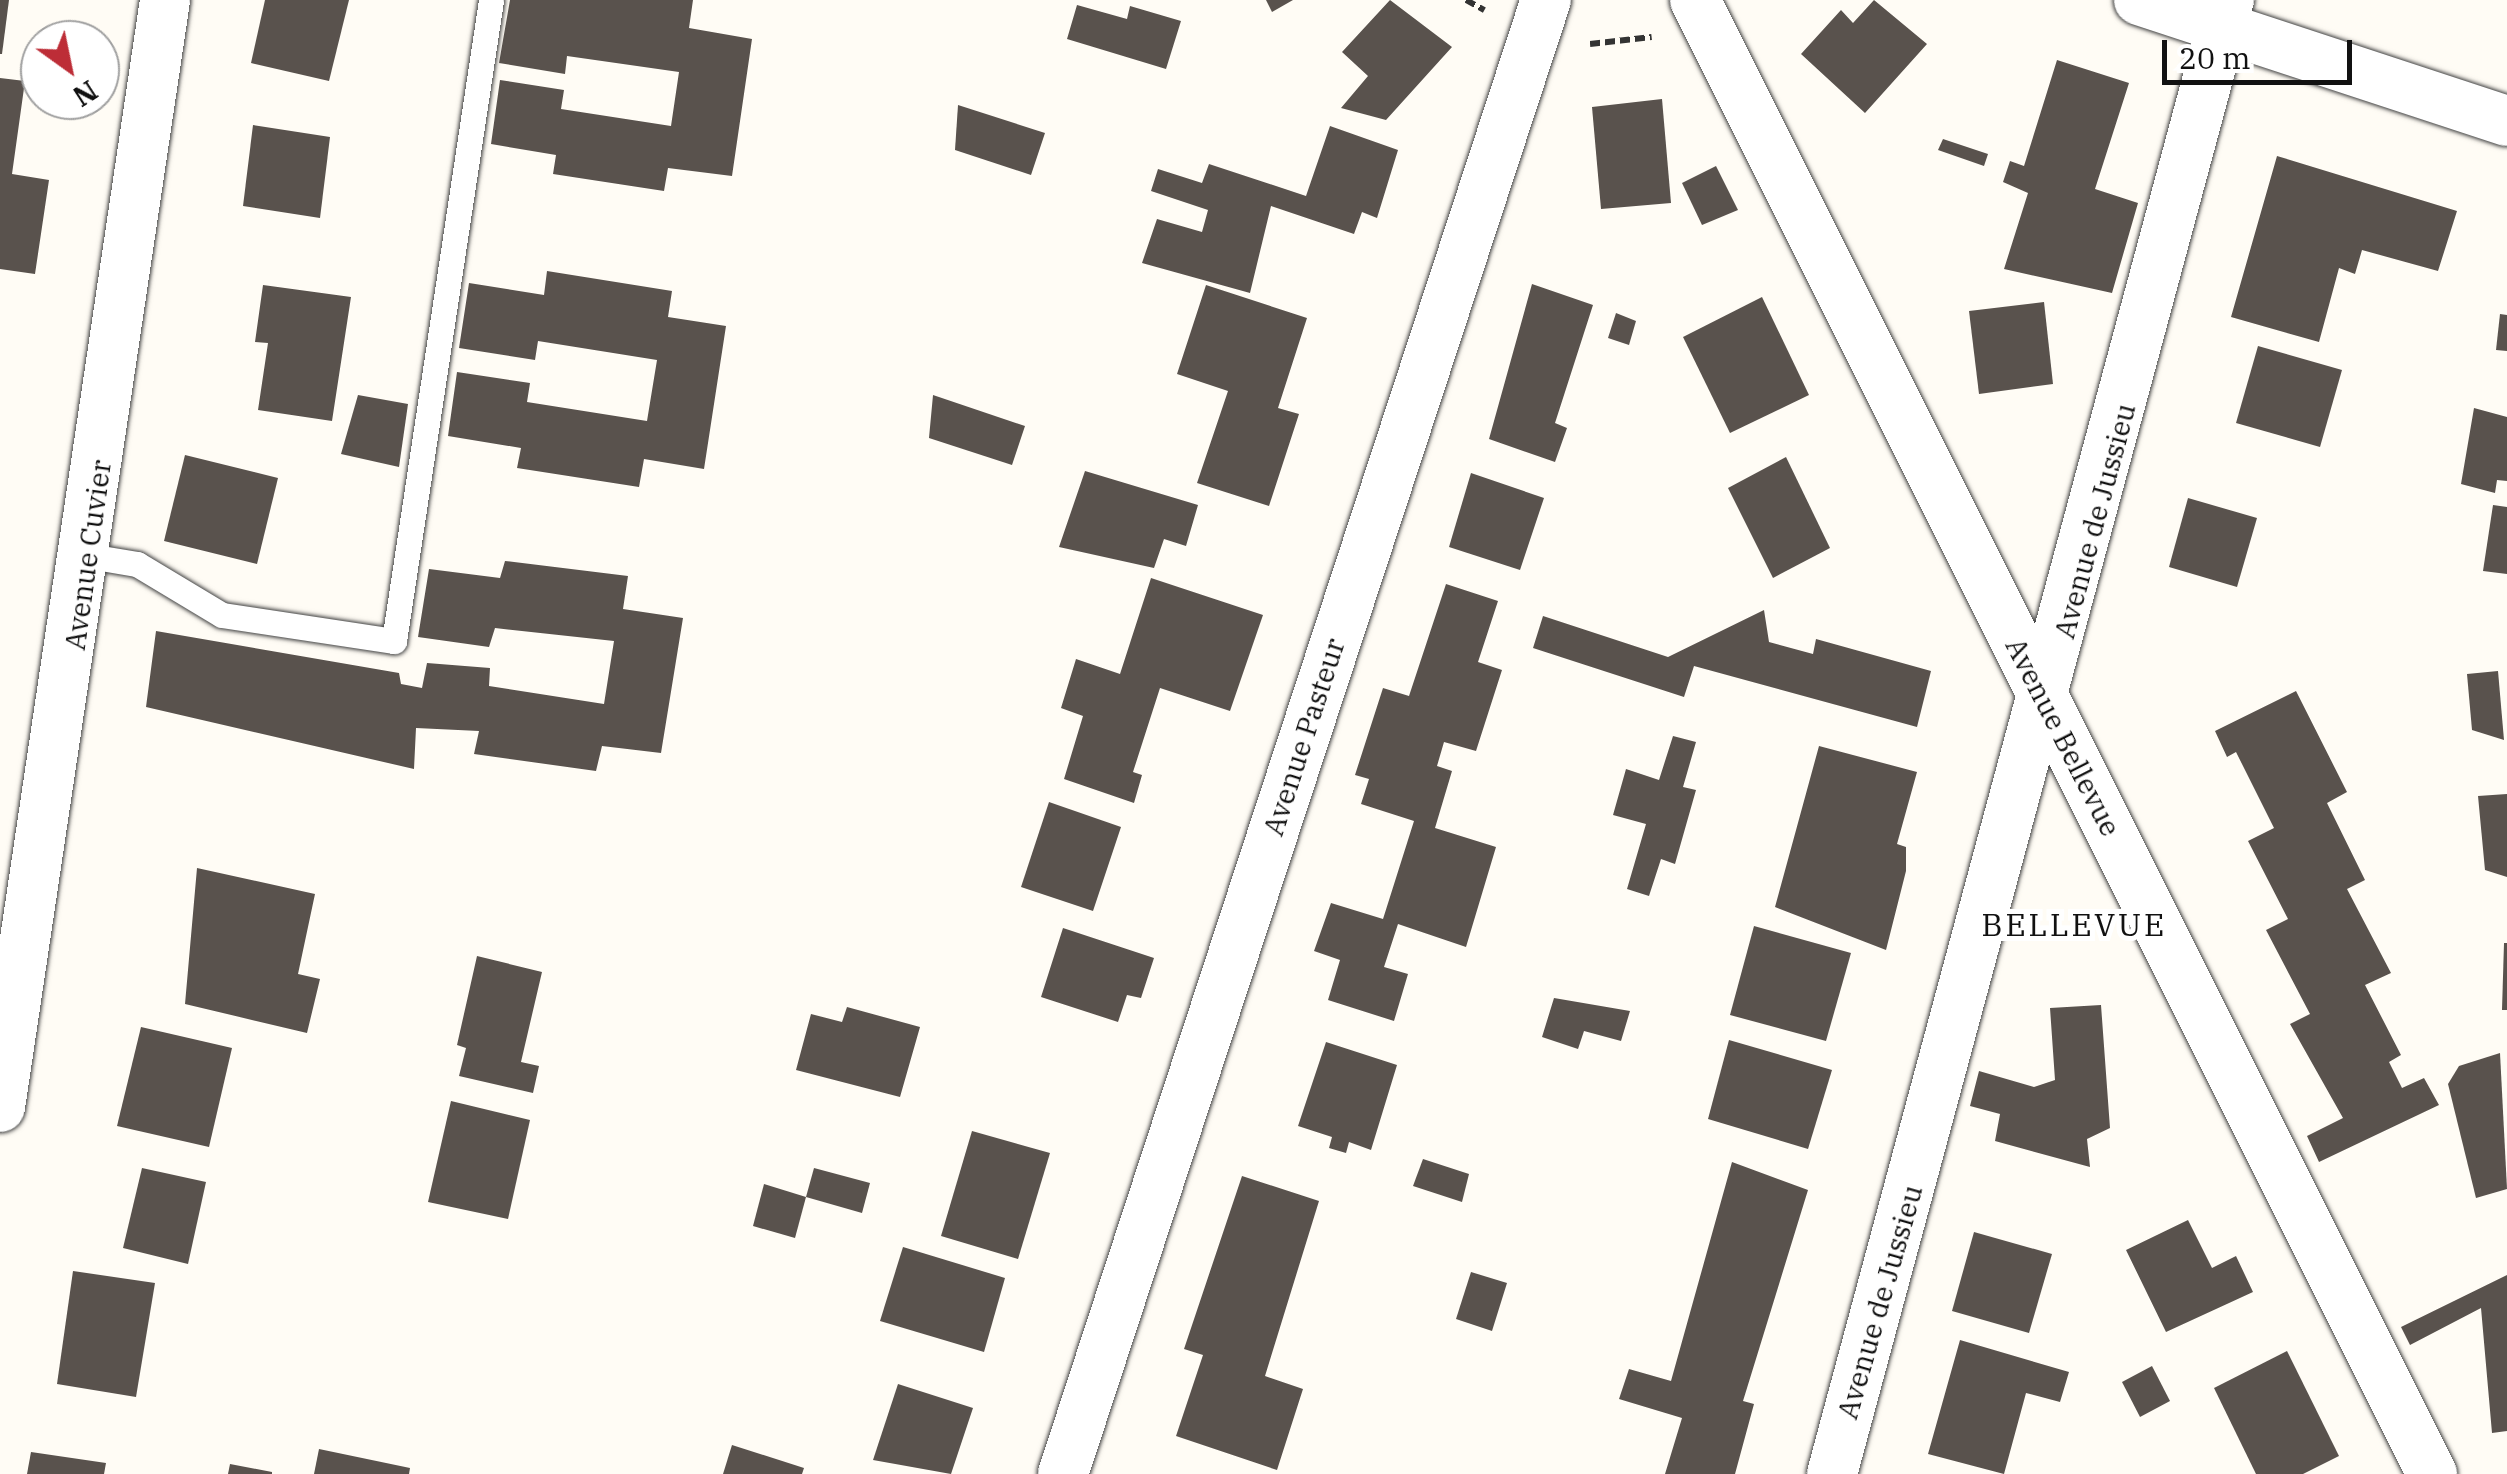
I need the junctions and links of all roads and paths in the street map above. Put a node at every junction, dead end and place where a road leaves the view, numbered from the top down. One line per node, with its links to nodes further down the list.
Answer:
1 (165, 0): 8 (street, Avenue Cuvier)
2 (491, 0): 8 (lane)
3 (1546, 0): 11 (street, Avenue Pasteur)
4 (1695, 0): 9 (street, Avenue Bellevue)
5 (2139, 0): 6 (street)
6 (2228, 15): 7 (street); 9 (street, Avenue de Jussieu)
7 (2507, 122)
8 (89, 556): 10 (street, Avenue Cuvier)
9 (2047, 704): 12 (street, Avenue de Jussieu); 13 (street, Avenue Bellevue)
10 (0, 1108)
11 (1063, 1474)
12 (1832, 1474)
13 (2432, 1474)

